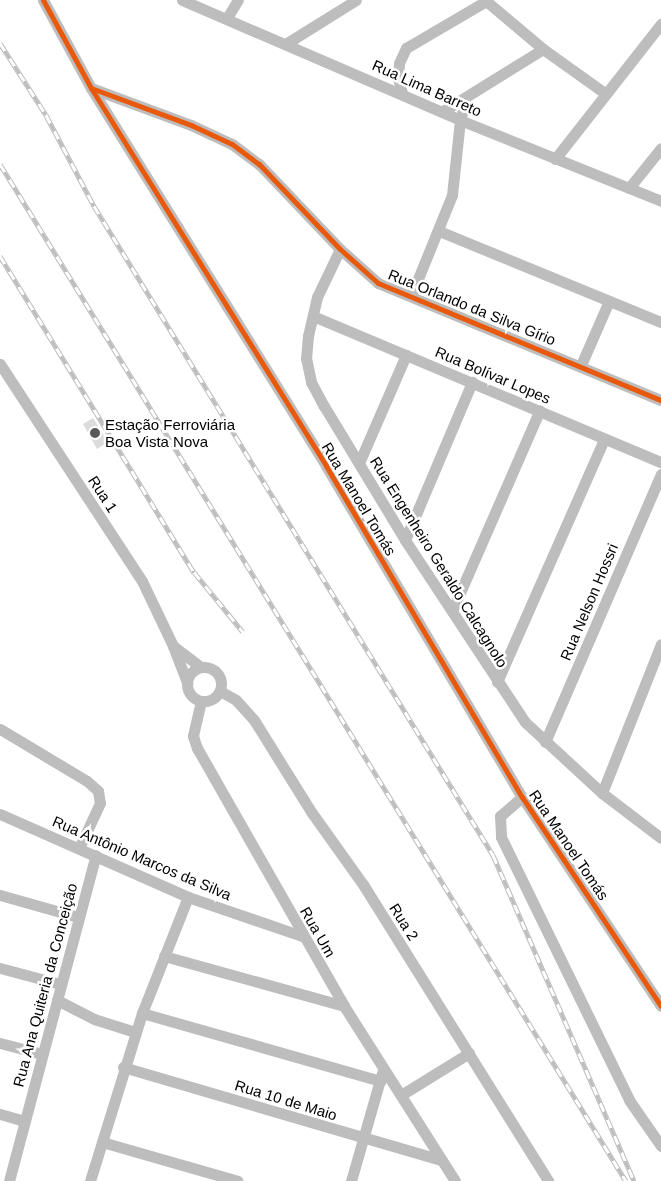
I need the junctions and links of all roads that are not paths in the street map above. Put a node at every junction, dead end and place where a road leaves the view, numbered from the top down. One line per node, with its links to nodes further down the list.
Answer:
1 (43, 0): 11 (street, Rua Manoel Tomás)
2 (182, 0): 6 (street, Rua Lima Barreto)
3 (238, 0): 6 (street)
4 (356, 0): 8 (street)
5 (486, 1): 9 (street); 10 (street)
6 (227, 18): 8 (street, Rua Lima Barreto)
7 (661, 24): 14 (street)
8 (287, 43): 12 (street, Rua Lima Barreto)
9 (543, 49): 14 (street); 15 (street)
10 (398, 78): 12 (street); 13 (street)
11 (91, 88): 23 (street, Rua Orlando da Silva Gírio); 50 (street, Rua Manoel Tomás)
12 (390, 88): 13 (street, Rua Lima Barreto)
13 (402, 93): 16 (street, Rua Lima Barreto)
14 (606, 94): 19 (street)
15 (466, 100): 16 (street); 17 (street)
16 (443, 111): 17 (street, Rua Lima Barreto)
17 (460, 120): 19 (street, Rua Lima Barreto); 22 (street)
18 (661, 148): 20 (street)
19 (555, 159): 20 (street, Rua Lima Barreto)
20 (629, 188): 21 (street, Rua Lima Barreto)
21 (661, 201)
22 (439, 231): 24 (street); 25 (street)
23 (340, 249): 24 (street, Rua Orlando da Silva Gírio); 26 (street, Rua Engenheiro Geraldo Calcagnolo)
24 (412, 296): 30 (street, Rua Orlando da Silva Gírio)
25 (609, 301): 27 (street); 30 (street)
26 (313, 316): 28 (street, Rua Bolívar Lopes); 35 (street, Rua Engenheiro Geraldo Calcagnolo)
27 (661, 322)
28 (406, 355): 31 (street, Rua Bolívar Lopes); 35 (street)
29 (0, 364): 41 (street, Rua 1)
30 (581, 366): 32 (street, Rua Orlando da Silva Gírio)
31 (472, 382): 33 (street, Rua Bolívar Lopes); 38 (street)
32 (661, 400)
33 (540, 410): 34 (street, Rua Bolívar Lopes); 39 (street)
34 (604, 439): 36 (street, Rua Bolívar Lopes); 43 (street)
35 (359, 462): 38 (street, Rua Engenheiro Geraldo Calcagnolo)
36 (661, 462)
37 (661, 474): 48 (street, Rua Nelson Hossri)
38 (405, 540): 39 (street, Rua Engenheiro Geraldo Calcagnolo)
39 (452, 611): 43 (street, Rua Engenheiro Geraldo Calcagnolo)
40 (661, 644): 49 (street)
41 (174, 646): 42 (street, Rua 1); 44 (street, Rua 1)
42 (201, 667): 44 (street); 45 (street)
43 (497, 682): 48 (street, Rua Engenheiro Geraldo Calcagnolo)
44 (187, 683): 46 (street)
45 (220, 691): 46 (street); 68 (street, Rua 2)
46 (201, 701): 58 (street, Rua Um)
47 (0, 729): 53 (street)
48 (544, 742): 49 (street, Rua Engenheiro Geraldo Calcagnolo)
49 (602, 793): 52 (street, Rua Engenheiro Geraldo Calcagnolo)
50 (522, 797): 64 (street, Rua Manoel Tomás); 77 (street)
51 (0, 814): 53 (street, Rua Antônio Marcos da Silva)
52 (660, 836)
53 (79, 848): 54 (street, Rua Antônio Marcos da Silva)
54 (96, 855): 56 (street, Rua Antônio Marcos da Silva); 57 (street, Rua Ana Quiteria da Conceição)
55 (0, 894): 57 (street)
56 (188, 897): 58 (street, Rua Antônio Marcos da Silva); 59 (street)
57 (78, 917): 61 (street, Rua Ana Quiteria da Conceição)
58 (302, 936): 63 (street, Rua Um)
59 (164, 956): 63 (street); 65 (street)
60 (0, 968): 61 (street)
61 (60, 984): 62 (street, Rua Ana Quiteria da Conceição)
62 (57, 1000): 66 (street); 69 (street, Rua Ana Quiteria da Conceição)
63 (344, 1006): 71 (street, Rua Um)
64 (661, 1006)
65 (142, 1013): 66 (street); 71 (street)
66 (135, 1032): 70 (street)
67 (0, 1043): 69 (street)
68 (469, 1053): 72 (street); 85 (street, Rua 2)
69 (42, 1054): 74 (street, Rua Ana Quiteria da Conceição)
70 (123, 1067): 75 (street, Rua 10 de Maio); 76 (street)
71 (382, 1075): 72 (street, Rua Um); 75 (street)
72 (401, 1095): 78 (street, Rua Um)
73 (0, 1114): 74 (street)
74 (24, 1121): 79 (street, Rua Ana Quiteria da Conceição)
75 (363, 1139): 78 (street, Rua 10 de Maio); 82 (street)
76 (102, 1142): 80 (street); 81 (street)
77 (661, 1146)
78 (444, 1164): 83 (street); 84 (street)
79 (9, 1181)
80 (90, 1181)
81 (238, 1181)
82 (351, 1181)
83 (450, 1181)
84 (455, 1181)
85 (548, 1181)

